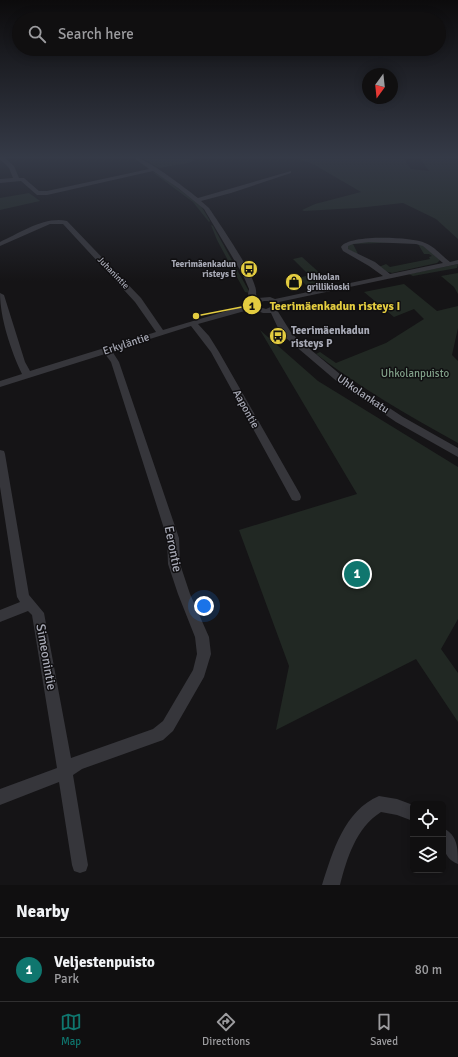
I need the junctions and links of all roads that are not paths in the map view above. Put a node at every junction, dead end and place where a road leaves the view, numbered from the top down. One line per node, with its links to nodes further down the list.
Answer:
1 (206, 198): 2 (street)
2 (199, 200): 7 (street)
3 (0, 244): 14 (street, Juhanintie)
4 (458, 262): 5 (street)
5 (448, 264): 6 (street); 6 (street)
6 (389, 276): 10 (street)
7 (253, 289): 9 (street); 10 (street)
8 (0, 295): 16 (street)
9 (255, 303): 10 (street, Erkyläntie); 11 (street, Uhkolankatu); 12 (street, Erkyläntie)
10 (271, 303): 11 (street); 13 (street, Uhkolankatu)
11 (263, 311): 13 (street, Uhkolankatu)
12 (193, 323): 14 (street, Erkyläntie); 20 (street, Aapontie)
13 (278, 323): 18 (street, Uhkolankatu)
14 (161, 333): 15 (street, Erkyläntie)
15 (107, 350): 16 (street, Erkyläntie); 23 (street, Eerontie)
16 (28, 376): 17 (street, Erkyläntie)
17 (0, 384)
18 (458, 453)
19 (0, 454): 21 (street, Simeonintie)
20 (296, 497)
21 (30, 604): 22 (street); 23 (street, Simeonintie)
22 (0, 616)
23 (65, 772): 24 (street, Eerontie); 28 (street, Simeonintie)
24 (0, 797)
25 (410, 812): 29 (street)
26 (444, 837): 27 (street)
27 (458, 856)
28 (80, 865)
29 (331, 885)

